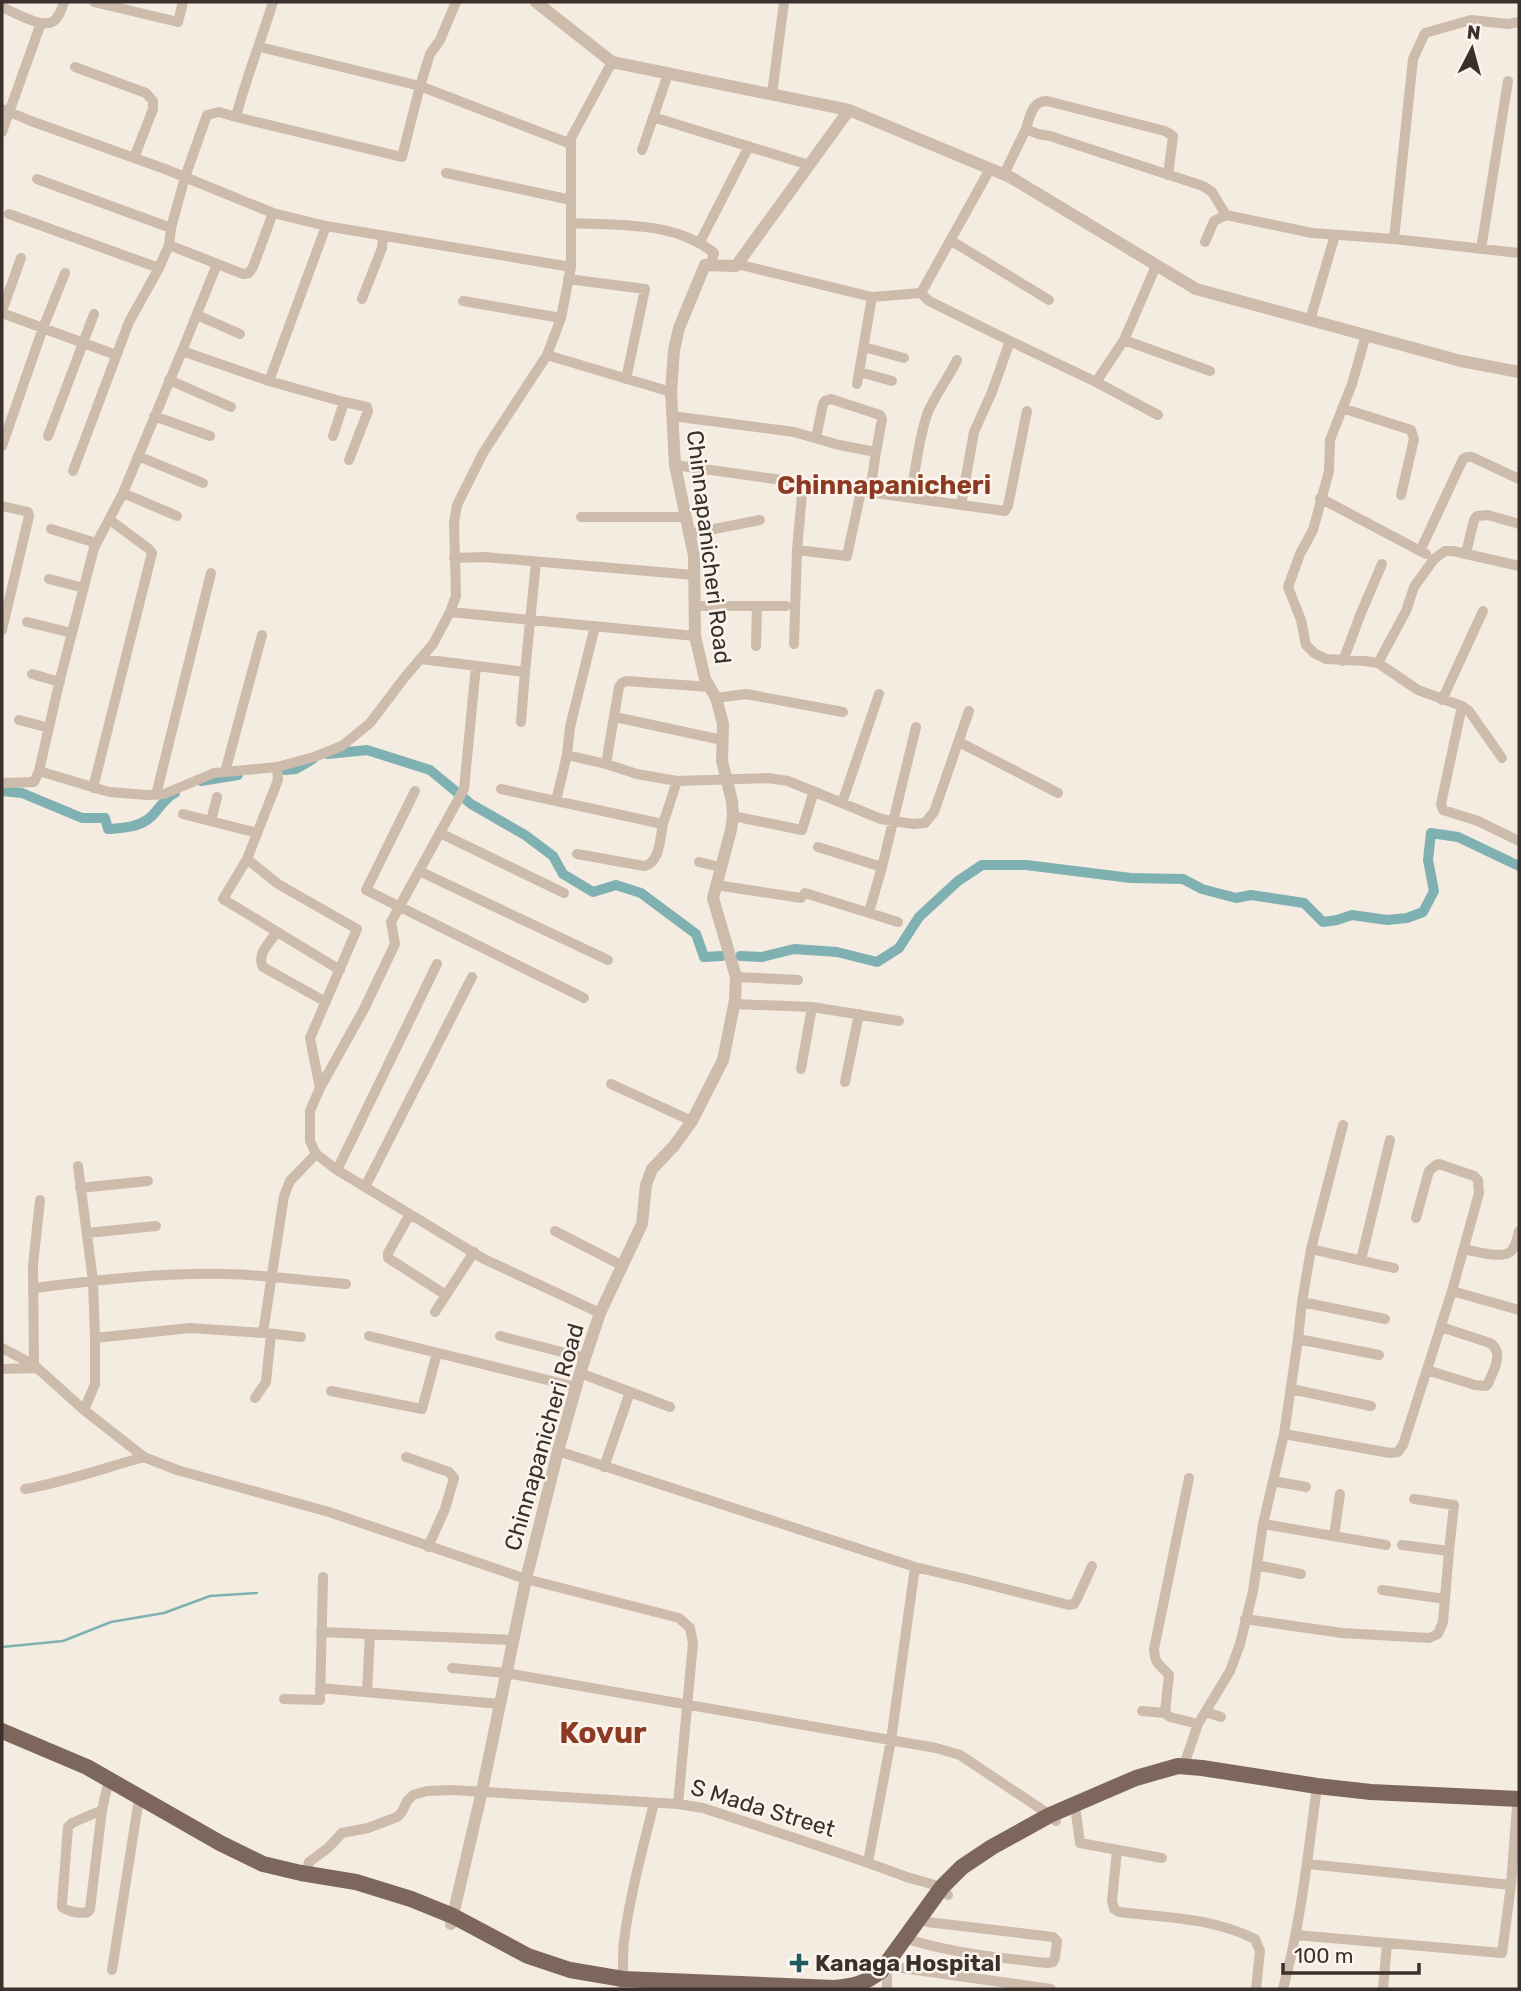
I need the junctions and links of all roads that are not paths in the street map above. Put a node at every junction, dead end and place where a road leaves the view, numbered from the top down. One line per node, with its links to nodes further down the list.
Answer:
1 (23, 2): 10 (street)
2 (64, 2): 12 (street)
3 (96, 2): 4 (street)
4 (183, 2)
5 (273, 2): 13 (street)
6 (456, 2): 18 (street)
7 (537, 2): 14 (street)
8 (785, 2): 19 (street)
9 (2, 7): 10 (street)
10 (20, 15): 12 (street)
11 (1519, 22): 46 (street)
12 (41, 23): 20 (street)
13 (260, 47): 18 (street); 22 (street)
14 (612, 62): 16 (street); 26 (street)
15 (75, 67): 29 (street)
16 (668, 74): 19 (street); 23 (street)
17 (1508, 81): 51 (street)
18 (421, 86): 22 (street); 26 (street)
19 (772, 94): 21 (street)
20 (6, 110): 25 (street); 29 (street)
21 (849, 110): 30 (street); 31 (street)
22 (236, 117): 35 (street)
23 (653, 117): 27 (street); 28 (street)
24 (1026, 129): 33 (street); 34 (street); 34 (street)
25 (2, 132)
26 (571, 144): 37 (street)
27 (749, 146): 30 (street); 48 (street)
28 (642, 149)
29 (134, 158): 35 (street)
30 (809, 165): 55 (street)
31 (990, 169): 33 (street); 47 (street)
32 (446, 173): 37 (street)
33 (1004, 174): 57 (street)
34 (1168, 175): 40 (street)
35 (185, 177): 38 (street); 43 (street)
36 (37, 179): 43 (street)
37 (571, 200): 41 (street)
38 (273, 213): 42 (street); 54 (street)
39 (9, 214): 59 (street)
40 (1226, 215): 44 (street); 49 (street)
41 (571, 223): 48 (street); 58 (street)
42 (326, 226): 45 (street); 89 (street)
43 (171, 228): 50 (street)
44 (1335, 235): 46 (street); 71 (street)
45 (383, 236): 58 (street); 64 (street)
46 (1394, 239): 51 (street)
47 (950, 240): 62 (street); 65 (street)
48 (700, 242): 56 (street)
49 (1205, 242)
50 (169, 245): 54 (street); 59 (street)
51 (1481, 249): 52 (street)
52 (1519, 253)
53 (21, 258): 67 (street)
54 (217, 264): 69 (street)
55 (737, 264): 56 (street); 63 (street)
56 (710, 265): 93 (street, Chinnapanicheri Road)
57 (1156, 266): 71 (street); 75 (street)
58 (571, 267): 61 (street)
59 (159, 268): 80 (street)
60 (65, 273): 72 (street)
61 (568, 279): 70 (street); 87 (street)
62 (920, 293): 63 (street); 76 (street)
63 (872, 297): 78 (street)
64 (362, 299)
65 (1049, 300)
66 (463, 301): 70 (street)
67 (2, 312): 72 (street)
68 (94, 314): 77 (street)
69 (197, 315): 73 (street); 79 (street)
70 (561, 318): 81 (street)
71 (1310, 320): 74 (street)
72 (43, 328): 77 (street); 105 (street)
73 (240, 334)
74 (1366, 335): 86 (street); 96 (street)
75 (1124, 340): 84 (street); 91 (street)
76 (1010, 341): 91 (street); 119 (street)
77 (83, 343): 80 (street); 101 (street)
78 (864, 347): 82 (street); 85 (street)
79 (182, 351): 88 (street); 89 (street)
80 (116, 355): 110 (street)
81 (547, 355): 87 (street); 133 (street)
82 (904, 358)
83 (957, 360): 117 (street)
84 (1210, 371)
85 (860, 372): 90 (street); 92 (street)
86 (1519, 372)
87 (626, 379): 93 (street)
88 (169, 380): 95 (street); 98 (street)
89 (269, 381): 94 (street)
90 (892, 381)
91 (1096, 382): 99 (street)
92 (858, 384)
93 (671, 393): 100 (street, Chinnapanicheri Road)
94 (344, 402): 103 (street); 108 (street)
95 (231, 407)
96 (1342, 408): 116 (street); 118 (street)
97 (1027, 411): 119 (street)
98 (154, 415): 102 (street); 107 (street)
99 (1158, 415)
100 (672, 416): 104 (street); 109 (street, Chinnapanicheri Road)
101 (48, 436)
102 (210, 436)
103 (333, 436)
104 (816, 438): 106 (street); 106 (street)
105 (2, 446)
106 (876, 452): 114 (street)
107 (138, 456): 112 (street); 115 (street)
108 (349, 460)
109 (675, 465): 113 (street); 123 (street, Chinnapanicheri Road)
110 (73, 471)
111 (1519, 478): 131 (street)
112 (203, 483)
113 (803, 483): 114 (street); 130 (street)
114 (866, 491): 117 (street); 130 (street)
115 (123, 493): 121 (street); 124 (street)
116 (1401, 495)
117 (910, 498): 119 (street)
118 (1320, 498): 131 (street); 157 (street)
119 (961, 505)
120 (2, 506): 150 (street)
121 (177, 516)
122 (582, 517): 123 (street)
123 (685, 517): 128 (street, Chinnapanicheri Road)
124 (110, 520): 129 (street); 185 (street)
125 (760, 520): 128 (street)
126 (1519, 524): 132 (street)
127 (51, 529): 129 (street)
128 (689, 534): 139 (street, Chinnapanicheri Road)
129 (96, 543): 141 (street)
130 (797, 550): 154 (street)
131 (1420, 551): 134 (street)
132 (1466, 553): 134 (street); 137 (street)
133 (454, 558): 135 (street); 146 (street)
134 (1434, 558): 158 (street)
135 (536, 562): 139 (street); 147 (street)
136 (1382, 565): 157 (street)
137 (1519, 566)
138 (211, 573): 190 (street)
139 (694, 575): 142 (street, Chinnapanicheri Road)
140 (49, 579): 141 (street)
141 (84, 589): 151 (street)
142 (695, 606): 143 (street); 153 (street, Chinnapanicheri Road)
143 (757, 606): 144 (street); 155 (street)
144 (786, 606)
145 (1483, 611): 165 (street)
146 (450, 612): 147 (street); 156 (street)
147 (530, 620): 149 (street); 160 (street)
148 (27, 622): 151 (street)
149 (596, 626): 153 (street); 176 (street)
150 (2, 630)
151 (72, 633): 162 (street)
152 (262, 635): 181 (street)
153 (695, 636): 163 (street, Chinnapanicheri Road)
154 (794, 644)
155 (756, 646)
156 (421, 659): 159 (street); 179 (street)
157 (1343, 661): 158 (street)
158 (1378, 663): 165 (street)
159 (476, 666): 160 (street); 199 (street)
160 (526, 673): 171 (street)
161 (32, 674): 162 (street)
162 (60, 682): 173 (street)
163 (713, 692): 168 (street); 169 (street); 174 (street, Chinnapanicheri Road)
164 (879, 694): 193 (street)
165 (1442, 699): 166 (street)
166 (1462, 706): 177 (street); 201 (street)
167 (969, 711): 175 (street)
168 (843, 712)
169 (615, 717): 174 (street); 178 (street)
170 (19, 720): 173 (street)
171 (521, 722)
172 (916, 727): 197 (street)
173 (49, 728): 180 (street)
174 (722, 740): 182 (street, Chinnapanicheri Road)
175 (959, 742): 189 (street); 197 (street)
176 (567, 755): 178 (street); 192 (street)
177 (1502, 758)
178 (606, 764): 183 (street)
179 (277, 767): 181 (street); 200 (street)
180 (39, 772): 184 (street); 185 (street)
181 (225, 772): 190 (street)
182 (726, 778): 183 (street); 188 (street); 195 (street, Chinnapanicheri Road)
183 (677, 781): 198 (street)
184 (2, 783)
185 (93, 788): 190 (street)
186 (501, 789): 192 (street)
187 (415, 791): 211 (street)
188 (814, 791): 193 (street); 195 (street)
189 (1058, 793)
190 (156, 794)
191 (217, 797): 196 (street)
192 (556, 801): 198 (street)
193 (842, 803): 197 (street)
194 (183, 814): 196 (street)
195 (733, 816): 206 (street, Chinnapanicheri Road)
196 (211, 821): 200 (street)
197 (892, 821): 207 (street)
198 (663, 824): 203 (street)
199 (440, 832): 208 (street); 210 (street)
200 (257, 833): 204 (street)
201 (1519, 841)
202 (818, 847): 207 (street)
203 (577, 854)
204 (247, 859): 214 (street); 217 (street)
205 (699, 862): 206 (street)
206 (720, 867): 209 (street, Chinnapanicheri Road)
207 (882, 867): 212 (street)
208 (419, 871): 211 (street); 215 (street)
209 (716, 885): 212 (street); 219 (street, Chinnapanicheri Road)
210 (564, 893)
211 (399, 908): 221 (street); 230 (street)
212 (869, 912): 213 (street)
213 (898, 922)
214 (277, 932): 217 (street); 222 (street)
215 (608, 960)
216 (437, 964): 236 (street)
217 (340, 970): 222 (street)
218 (472, 977): 238 (street)
219 (736, 977): 220 (street); 223 (street, Chinnapanicheri Road)
220 (797, 980)
221 (584, 998)
222 (326, 1002): 230 (street)
223 (734, 1004): 224 (street); 231 (street, Chinnapanicheri Road)
224 (812, 1007): 225 (street); 227 (street)
225 (859, 1014): 226 (street); 228 (street)
226 (899, 1021)
227 (801, 1069)
228 (845, 1082)
229 (611, 1084): 231 (street)
230 (320, 1088): 234 (street)
231 (692, 1121): 251 (street, Chinnapanicheri Road)
232 (1343, 1125): 247 (street)
233 (1390, 1140): 250 (street)
234 (316, 1154): 236 (street); 253 (street)
235 (78, 1166): 239 (street)
236 (337, 1170): 238 (street)
237 (148, 1181): 239 (street)
238 (365, 1187): 241 (street)
239 (80, 1188): 246 (street)
240 (40, 1200): 256 (street)
241 (410, 1214): 249 (street); 258 (street)
242 (1416, 1218): 248 (street)
243 (156, 1226): 246 (street)
244 (555, 1231): 251 (street)
245 (1519, 1231): 248 (street)
246 (87, 1233): 254 (street)
247 (1311, 1249): 250 (street); 259 (street)
248 (1464, 1249): 257 (street)
249 (474, 1252): 258 (street); 262 (street)
250 (1361, 1260): 252 (street)
251 (623, 1266): 262 (street, Chinnapanicheri Road)
252 (1394, 1268)
253 (271, 1278): 254 (street); 255 (street); 265 (street)
254 (93, 1281): 256 (street); 269 (street)
255 (346, 1284)
256 (35, 1288): 275 (street)
257 (1452, 1291): 260 (street); 264 (street)
258 (446, 1295): 261 (street)
259 (1301, 1302): 263 (street); 270 (street)
260 (1519, 1310)
261 (435, 1312)
262 (600, 1313): 274 (street, Chinnapanicheri Road)
263 (1385, 1319)
264 (1441, 1326): 277 (street); 277 (street)
265 (267, 1333): 268 (street); 269 (street); 283 (street)
266 (369, 1336): 272 (street)
267 (500, 1336): 274 (street)
268 (301, 1337)
269 (95, 1338): 286 (street)
270 (1298, 1339): 273 (street); 280 (street)
271 (2, 1348): 275 (street)
272 (437, 1353): 279 (street); 281 (street)
273 (1379, 1355)
274 (585, 1358): 278 (street, Chinnapanicheri Road)
275 (35, 1367): 276 (street); 286 (street)
276 (2, 1369)
277 (1427, 1370): 287 (street)
278 (580, 1373): 279 (street, Chinnapanicheri Road); 282 (street)
279 (576, 1387): 288 (street, Chinnapanicheri Road)
280 (1292, 1389): 285 (street); 287 (street)
281 (331, 1391)
282 (630, 1392): 284 (street); 291 (street)
283 (255, 1398)
284 (670, 1406)
285 (1371, 1406)
286 (84, 1410): 289 (street)
287 (1284, 1434): 293 (street)
288 (558, 1451): 291 (street); 309 (street, Chinnapanicheri Road)
289 (144, 1457): 295 (street); 302 (street)
290 (406, 1457): 302 (street)
291 (604, 1466): 306 (street)
292 (1189, 1478): 325 (street)
293 (1273, 1481): 294 (street); 298 (street)
294 (1306, 1487)
295 (25, 1489)
296 (1340, 1494): 299 (street)
297 (1414, 1499): 303 (street)
298 (1263, 1524): 299 (street); 304 (street)
299 (1334, 1536): 300 (street)
300 (1386, 1545)
301 (1402, 1545): 303 (street)
302 (428, 1546): 309 (street)
303 (1449, 1551): 311 (street)
304 (1257, 1565): 307 (street); 312 (street)
305 (1092, 1566): 306 (street)
306 (915, 1567): 330 (street)
307 (1301, 1574)
308 (323, 1577): 313 (street)
309 (526, 1579): 315 (street, Chinnapanicheri Road); 322 (street)
310 (1382, 1590): 311 (street)
311 (1445, 1599): 312 (street)
312 (1245, 1619): 324 (street)
313 (321, 1632): 314 (street); 318 (street)
314 (370, 1634): 315 (street); 319 (street)
315 (513, 1640): 317 (street, Chinnapanicheri Road)
316 (452, 1668): 317 (street)
317 (506, 1673): 321 (street, Chinnapanicheri Road); 322 (street)
318 (320, 1688): 319 (street); 320 (street)
319 (367, 1692): 321 (street)
320 (284, 1699)
321 (500, 1704): 333 (street, Chinnapanicheri Road)
322 (687, 1704): 330 (street); 336 (street)
323 (1142, 1711): 325 (street)
324 (1206, 1712): 326 (street); 327 (street)
325 (1165, 1713): 327 (street)
326 (1221, 1717)
327 (1198, 1724): 331 (street)
328 (2, 1731): 346 (main road)
329 (2, 1740): 332 (main road)
330 (891, 1740): 341 (street); 344 (street)
331 (1184, 1765): 334 (main road); 341 (main road)
332 (107, 1788): 338 (main road); 339 (street)
333 (482, 1791): 335 (street, S Mada Street); 346 (street, S Mada Street); 349 (street, Chinnapanicheri Road)
334 (1316, 1791): 337 (main road); 340 (main road); 345 (street)
335 (654, 1802): 336 (street, S Mada Street); 356 (street)
336 (678, 1804): 344 (street, S Mada Street)
337 (1518, 1804): 347 (street)
338 (138, 1805): 349 (main road); 354 (street)
339 (102, 1810): 339 (street)
340 (1076, 1813): 341 (main road); 342 (street)
341 (1053, 1818): 348 (main road)
342 (1117, 1851): 343 (street); 360 (street)
343 (1162, 1858)
344 (868, 1862): 348 (street, S Mada Street)
345 (1308, 1864): 347 (street); 351 (street)
346 (306, 1874): 349 (main road)
347 (1511, 1885): 353 (street)
348 (945, 1891): 350 (main road); 356 (main road)
349 (452, 1920): 356 (main road)
350 (927, 1922): 352 (main road); 352 (street)
351 (1296, 1935): 353 (street); 361 (street)
352 (914, 1941): 355 (main road)
353 (1387, 1944): 362 (street)
354 (112, 1970)
355 (890, 1978): 358 (main road); 359 (street)
356 (622, 1985): 357 (main road)
357 (684, 1989)
358 (870, 1989)
359 (1051, 1989)
360 (1256, 1989)
361 (1283, 1989)
362 (1383, 1989)

